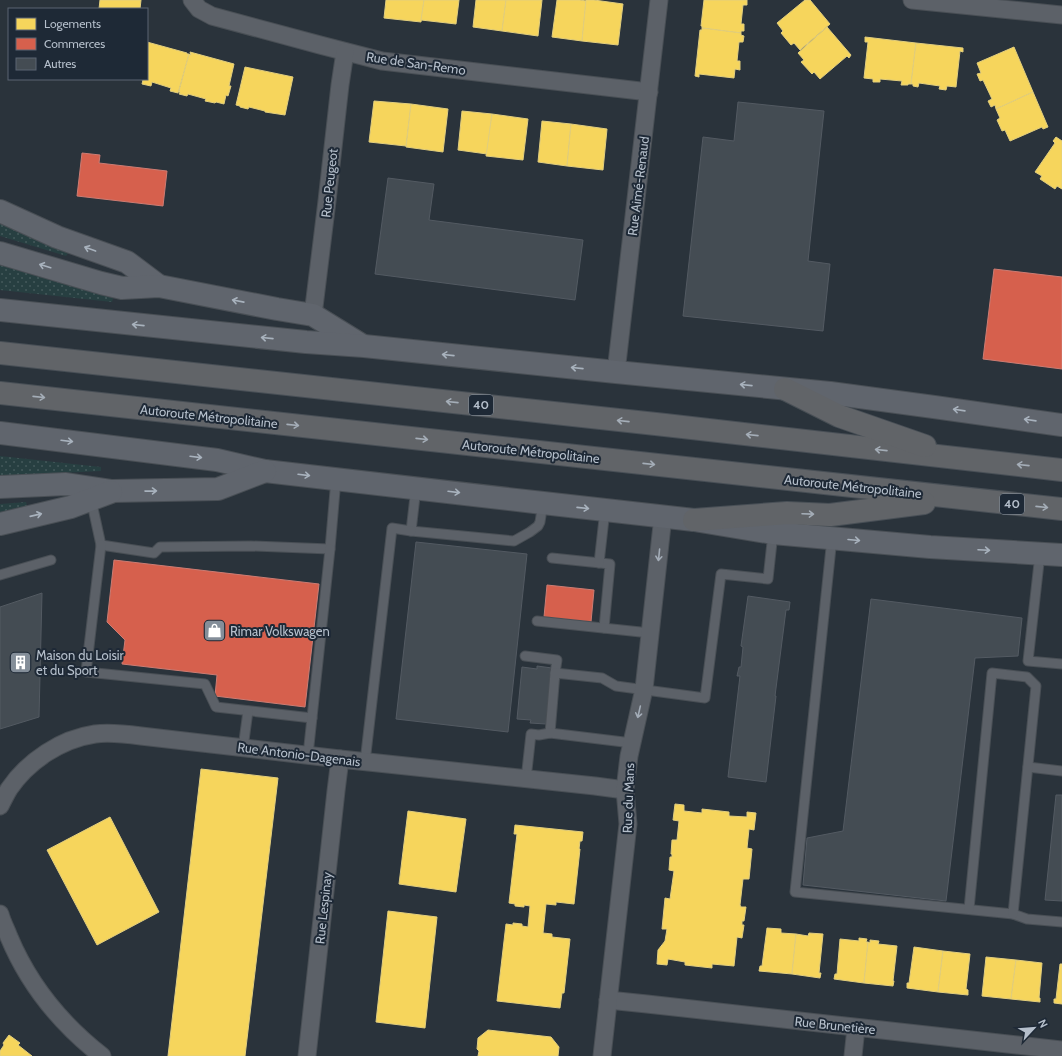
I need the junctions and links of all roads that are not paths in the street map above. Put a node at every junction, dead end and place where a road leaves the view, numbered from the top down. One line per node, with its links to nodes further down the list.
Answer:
1 (192, 0): 5 (street, Rue de San-Remo)
2 (659, 0): 6 (street, Rue Aimé-Renaud)
3 (912, 0): 4 (street)
4 (1062, 15)
5 (345, 52): 6 (street, Rue de San-Remo); 11 (street, Rue Peugeot)
6 (649, 92): 14 (street, Rue Aimé-Renaud)
7 (0, 211): 9 (main road, one-way to 7)
8 (0, 253): 9 (main road, one-way to 8)
9 (159, 286): 11 (main road, one-way to 9)
10 (0, 310): 12 (main road, one-way to 10)
11 (313, 315): 12 (main road)
12 (364, 346): 14 (main road, one-way to 12)
13 (0, 353): 19 (highway, 40, one-way to 13)
14 (616, 372): 15 (main road, one-way to 14)
15 (784, 389): 17 (main road, one-way to 15); 19 (highway)
16 (0, 393): 26 (highway, Autoroute Métropolitaine / 40, one-way to 26)
17 (1062, 425)
18 (0, 433): 21 (main road, one-way to 21)
19 (962, 459): 20 (highway, 40, one-way to 19)
20 (1062, 470)
21 (265, 471): 22 (main road, one-way to 22); 25 (main road, one-way to 21)
22 (336, 479): 24 (main road); 38 (lane)
23 (0, 487): 25 (main road)
24 (416, 488): 28 (main road, one-way to 28); 34 (lane)
25 (112, 492): 27 (main road)
26 (961, 498): 29 (highway, Autoroute Métropolitaine / 40, one-way to 29); 32 (highway, one-way to 26)
27 (91, 499): 33 (main road, one-way to 27); 37 (lane)
28 (543, 503): 30 (main road, one-way to 30); 34 (lane)
29 (1062, 509)
30 (605, 510): 31 (main road); 43 (lane)
31 (663, 516): 32 (main road); 47 (street, Rue du Mans, one-way to 47)
32 (694, 520): 35 (main road)
33 (0, 524)
34 (411, 531): 61 (lane)
35 (773, 532): 36 (main road); 53 (lane)
36 (832, 538): 39 (main road, one-way to 39); 67 (lane)
37 (101, 545): 38 (lane); 54 (lane)
38 (330, 548): 55 (lane)
39 (1040, 554): 40 (main road); 49 (lane)
40 (1062, 555)
41 (552, 558): 43 (lane)
42 (51, 560): 44 (lane)
43 (599, 563): 46 (lane)
44 (0, 575)
45 (537, 621): 46 (lane)
46 (604, 628): 47 (lane)
47 (650, 633): 53 (street, Rue du Mans)
48 (525, 656): 51 (lane)
49 (1028, 661): 50 (lane); 52 (lane)
50 (1062, 664)
51 (555, 673): 53 (lane); 56 (lane)
52 (1027, 677): 62 (lane); 67 (lane)
53 (644, 689): 57 (street, Rue du Mans, one-way to 57)
54 (248, 711): 55 (lane); 58 (lane)
55 (312, 718): 59 (lane)
56 (550, 732): 57 (lane); 64 (lane)
57 (632, 742): 65 (street, Rue du Mans)
58 (243, 748): 59 (street, Rue Antonio-Dagenais); 66 (street, Rue Antonio-Dagenais)
59 (308, 755): 60 (street, Rue Antonio-Dagenais)
60 (340, 759): 61 (street, Rue Antonio-Dagenais); 76 (street, Rue Lespinay)
61 (365, 762): 64 (street, Rue Antonio-Dagenais)
62 (1028, 767): 63 (lane); 69 (lane)
63 (1062, 771)
64 (526, 779): 65 (street, Rue Antonio-Dagenais)
65 (625, 790): 71 (street, Rue du Mans)
66 (0, 806)
67 (970, 909): 69 (lane)
68 (0, 914): 75 (street)
69 (1013, 914): 70 (lane)
70 (1062, 922)
71 (608, 1000): 72 (street, Rue Brunetière); 77 (street, Rue du Mans)
72 (856, 1028): 74 (street, Rue Brunetière); 78 (street)
73 (1062, 1050): 74 (street, Rue Brunetière)
74 (1025, 1051)
75 (102, 1056)
76 (307, 1056)
77 (602, 1056)
78 (853, 1056)

